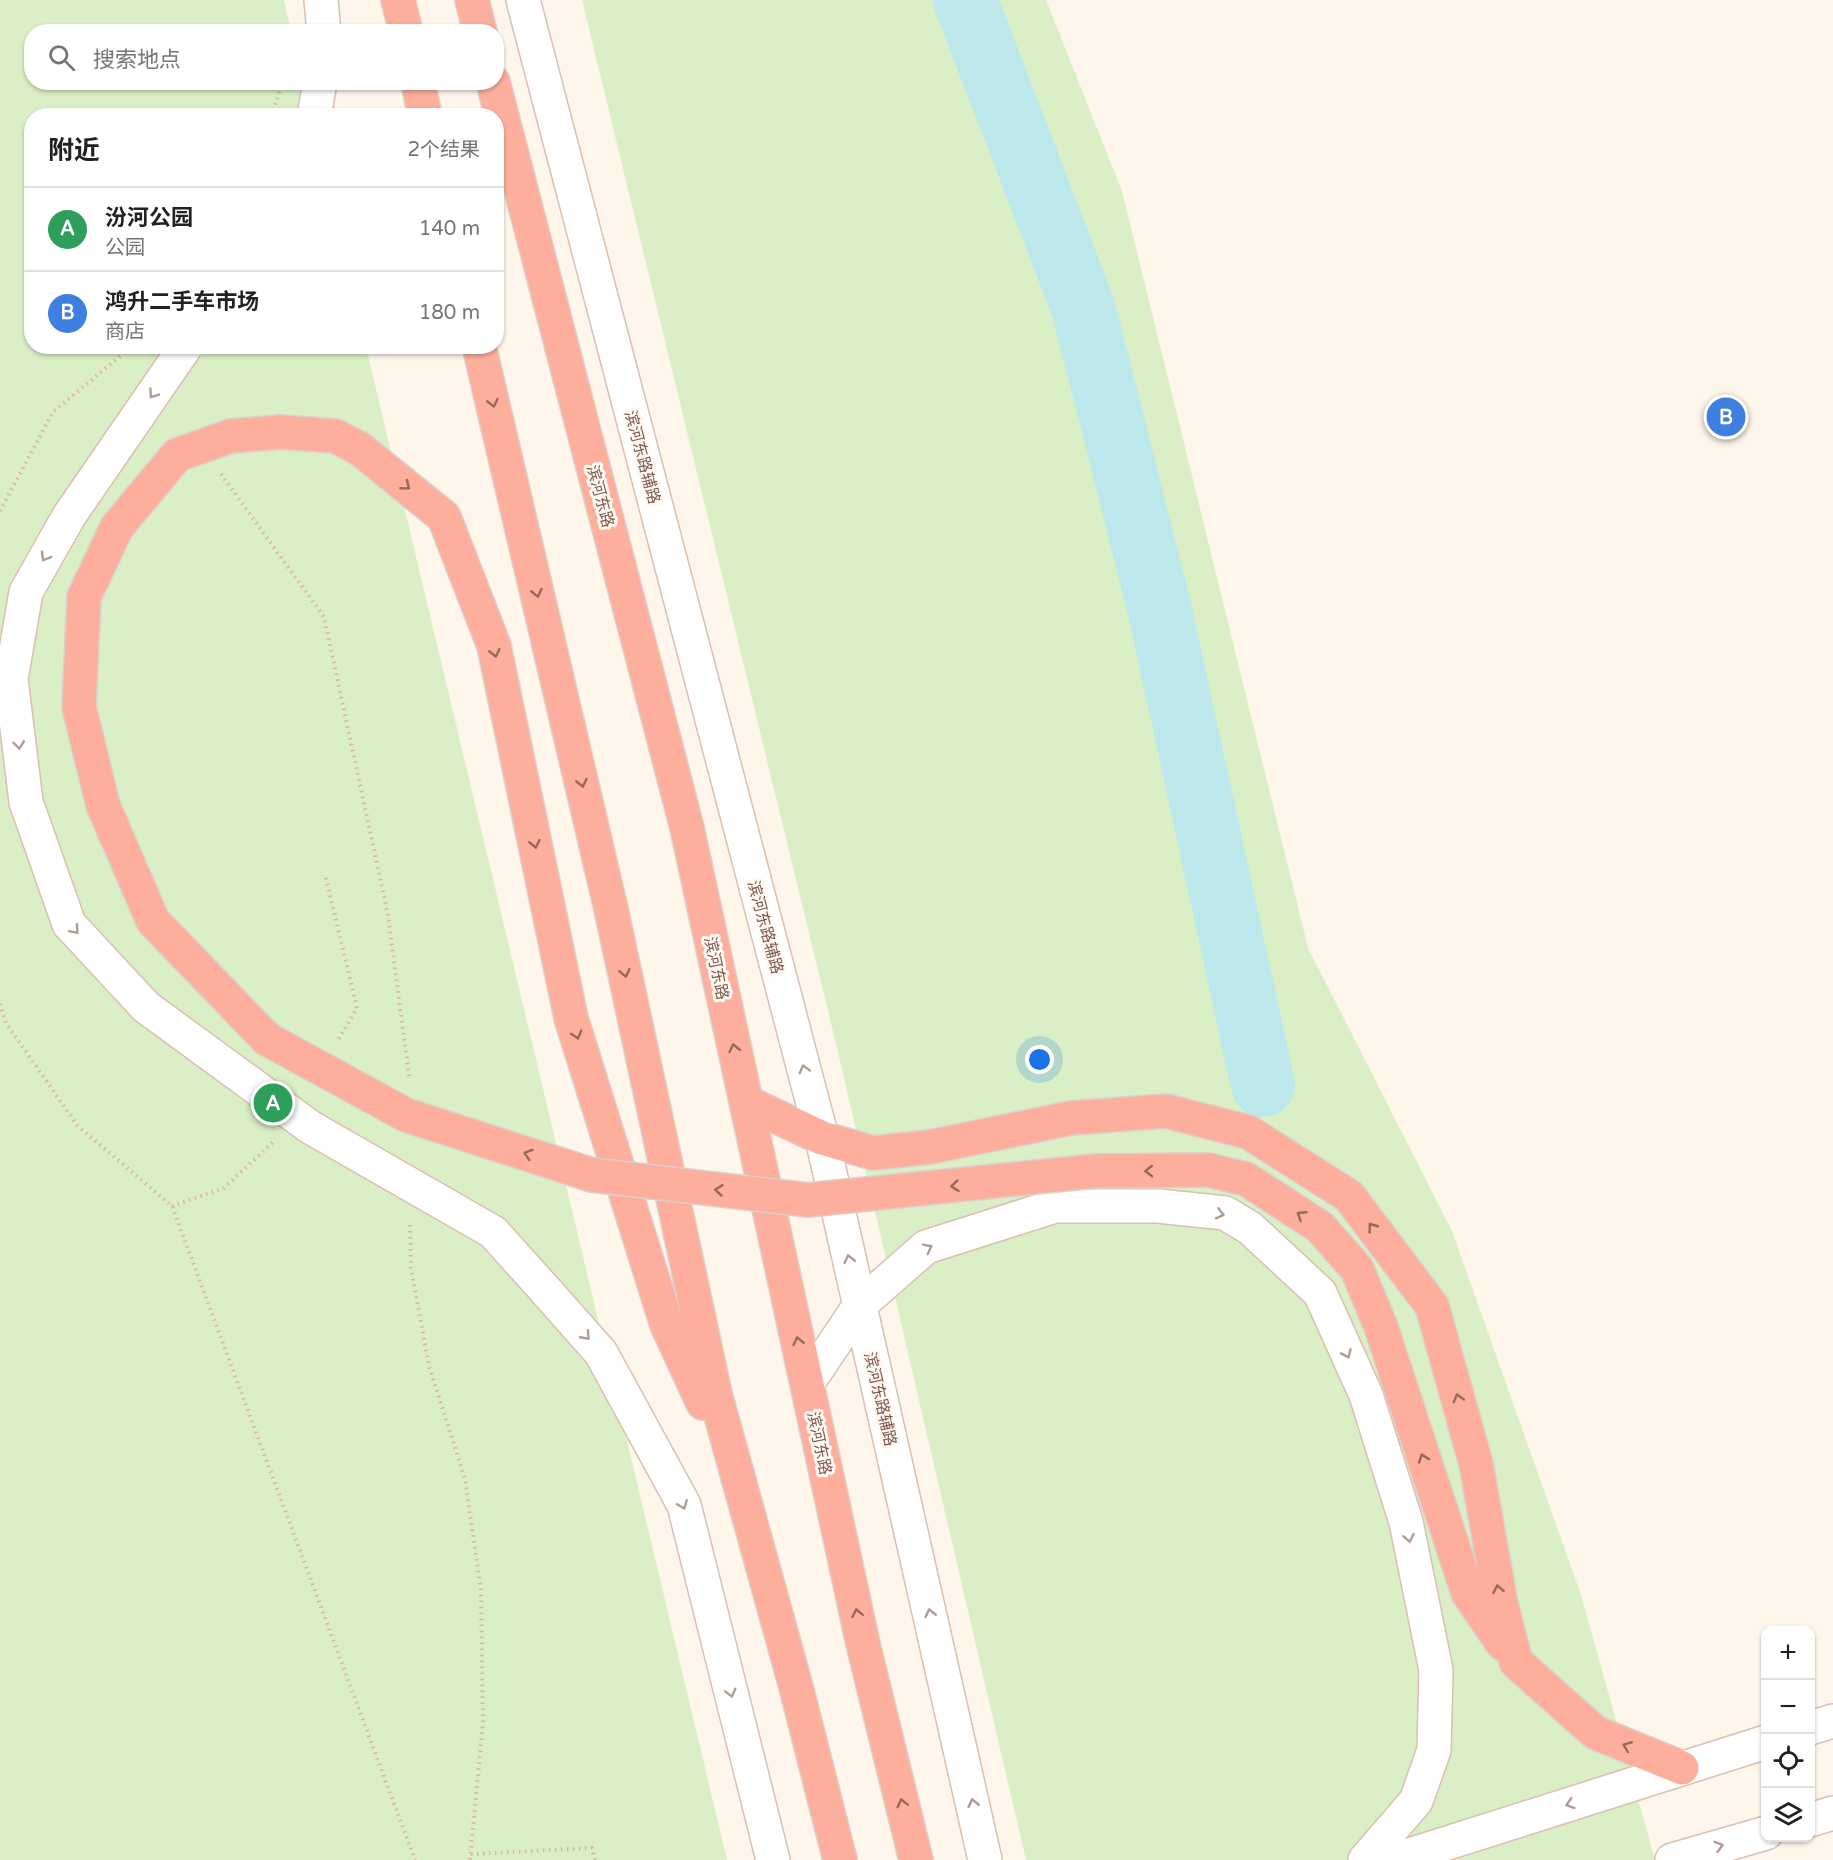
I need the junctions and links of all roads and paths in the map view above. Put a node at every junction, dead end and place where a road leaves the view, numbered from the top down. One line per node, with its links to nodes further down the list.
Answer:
1 (321, 0): 5 (main road)
2 (398, 0): 6 (highway)
3 (472, 0): 7 (highway)
4 (523, 0): 23 (main road, 滨河东路辅路, one-way to 4)
5 (323, 24)
6 (404, 24)
7 (478, 24)
8 (280, 90): 12 (path)
9 (319, 90): 13 (main road)
10 (419, 90): 14 (highway)
11 (495, 90): 15 (highway, 滨河东路, one-way to 11)
12 (274, 108)
13 (315, 108)
14 (423, 108)
15 (500, 108)
16 (504, 124): 22 (highway, 滨河东路, one-way to 16)
17 (122, 354): 20 (path)
18 (180, 354): 38 (main road, one-way to 38, bridge)
19 (481, 354): 26 (highway, one-way to 26)
20 (0, 512)
21 (0, 1004): 36 (path)
22 (746, 1102): 23 (highway); 25 (highway, 滨河东路, one-way to 22)
23 (822, 1138): 24 (main road, 滨河东路辅路, one-way to 23); 27 (highway, one-way to 23)
24 (860, 1305): 25 (main road); 41 (main road, 滨河东路辅路, one-way to 24); 42 (main road, one-way to 42)
25 (807, 1384): 40 (highway, 滨河东路, one-way to 25)
26 (738, 1478): 27 (highway, one-way to 26, bridge); 39 (highway)
27 (1516, 1662): 31 (highway, one-way to 27)
28 (1833, 1721): 29 (main road)
29 (1815, 1726)
30 (1761, 1744): 31 (main road)
31 (1682, 1768): 43 (main road, one-way to 43)
32 (1833, 1813): 33 (main road)
33 (1815, 1818)
34 (1761, 1834): 44 (main road, one-way to 34)
35 (471, 1854): 37 (path)
36 (415, 1860)
37 (596, 1860)
38 (773, 1860)
39 (840, 1860)
40 (916, 1860)
41 (985, 1860)
42 (1365, 1860)
43 (1394, 1860)
44 (1672, 1860)

